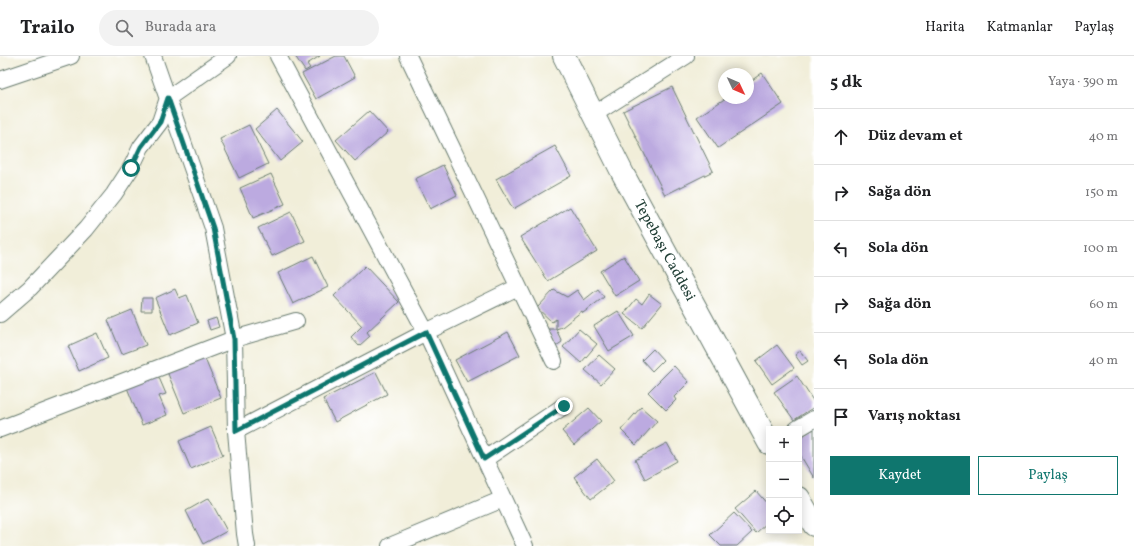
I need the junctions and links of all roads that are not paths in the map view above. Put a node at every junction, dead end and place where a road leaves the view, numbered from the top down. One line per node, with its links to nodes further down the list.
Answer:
1 (71, 56): 8 (street)
2 (153, 56): 9 (street)
3 (228, 56): 9 (street)
4 (278, 56): 14 (street)
5 (408, 56): 11 (street)
6 (564, 56): 10 (main road, Tepebaşı Caddesi)
7 (686, 56): 10 (street)
8 (0, 80)
9 (168, 98): 12 (street); 15 (street)
10 (593, 115): 22 (main road, Tepebaşı Caddesi)
11 (518, 287): 14 (street); 16 (street)
12 (0, 314)
13 (296, 321): 15 (street)
14 (426, 332): 21 (street); 23 (street)
15 (234, 339): 20 (street); 21 (street)
16 (554, 361)
17 (564, 406): 23 (street)
18 (814, 419): 19 (street)
19 (801, 426)
20 (0, 429)
21 (236, 431): 27 (street)
22 (766, 437)
23 (484, 459): 24 (street)
24 (503, 499): 28 (street); 29 (street)
25 (802, 503): 26 (main road)
26 (814, 525)
27 (247, 546)
28 (390, 546)
29 (525, 546)

